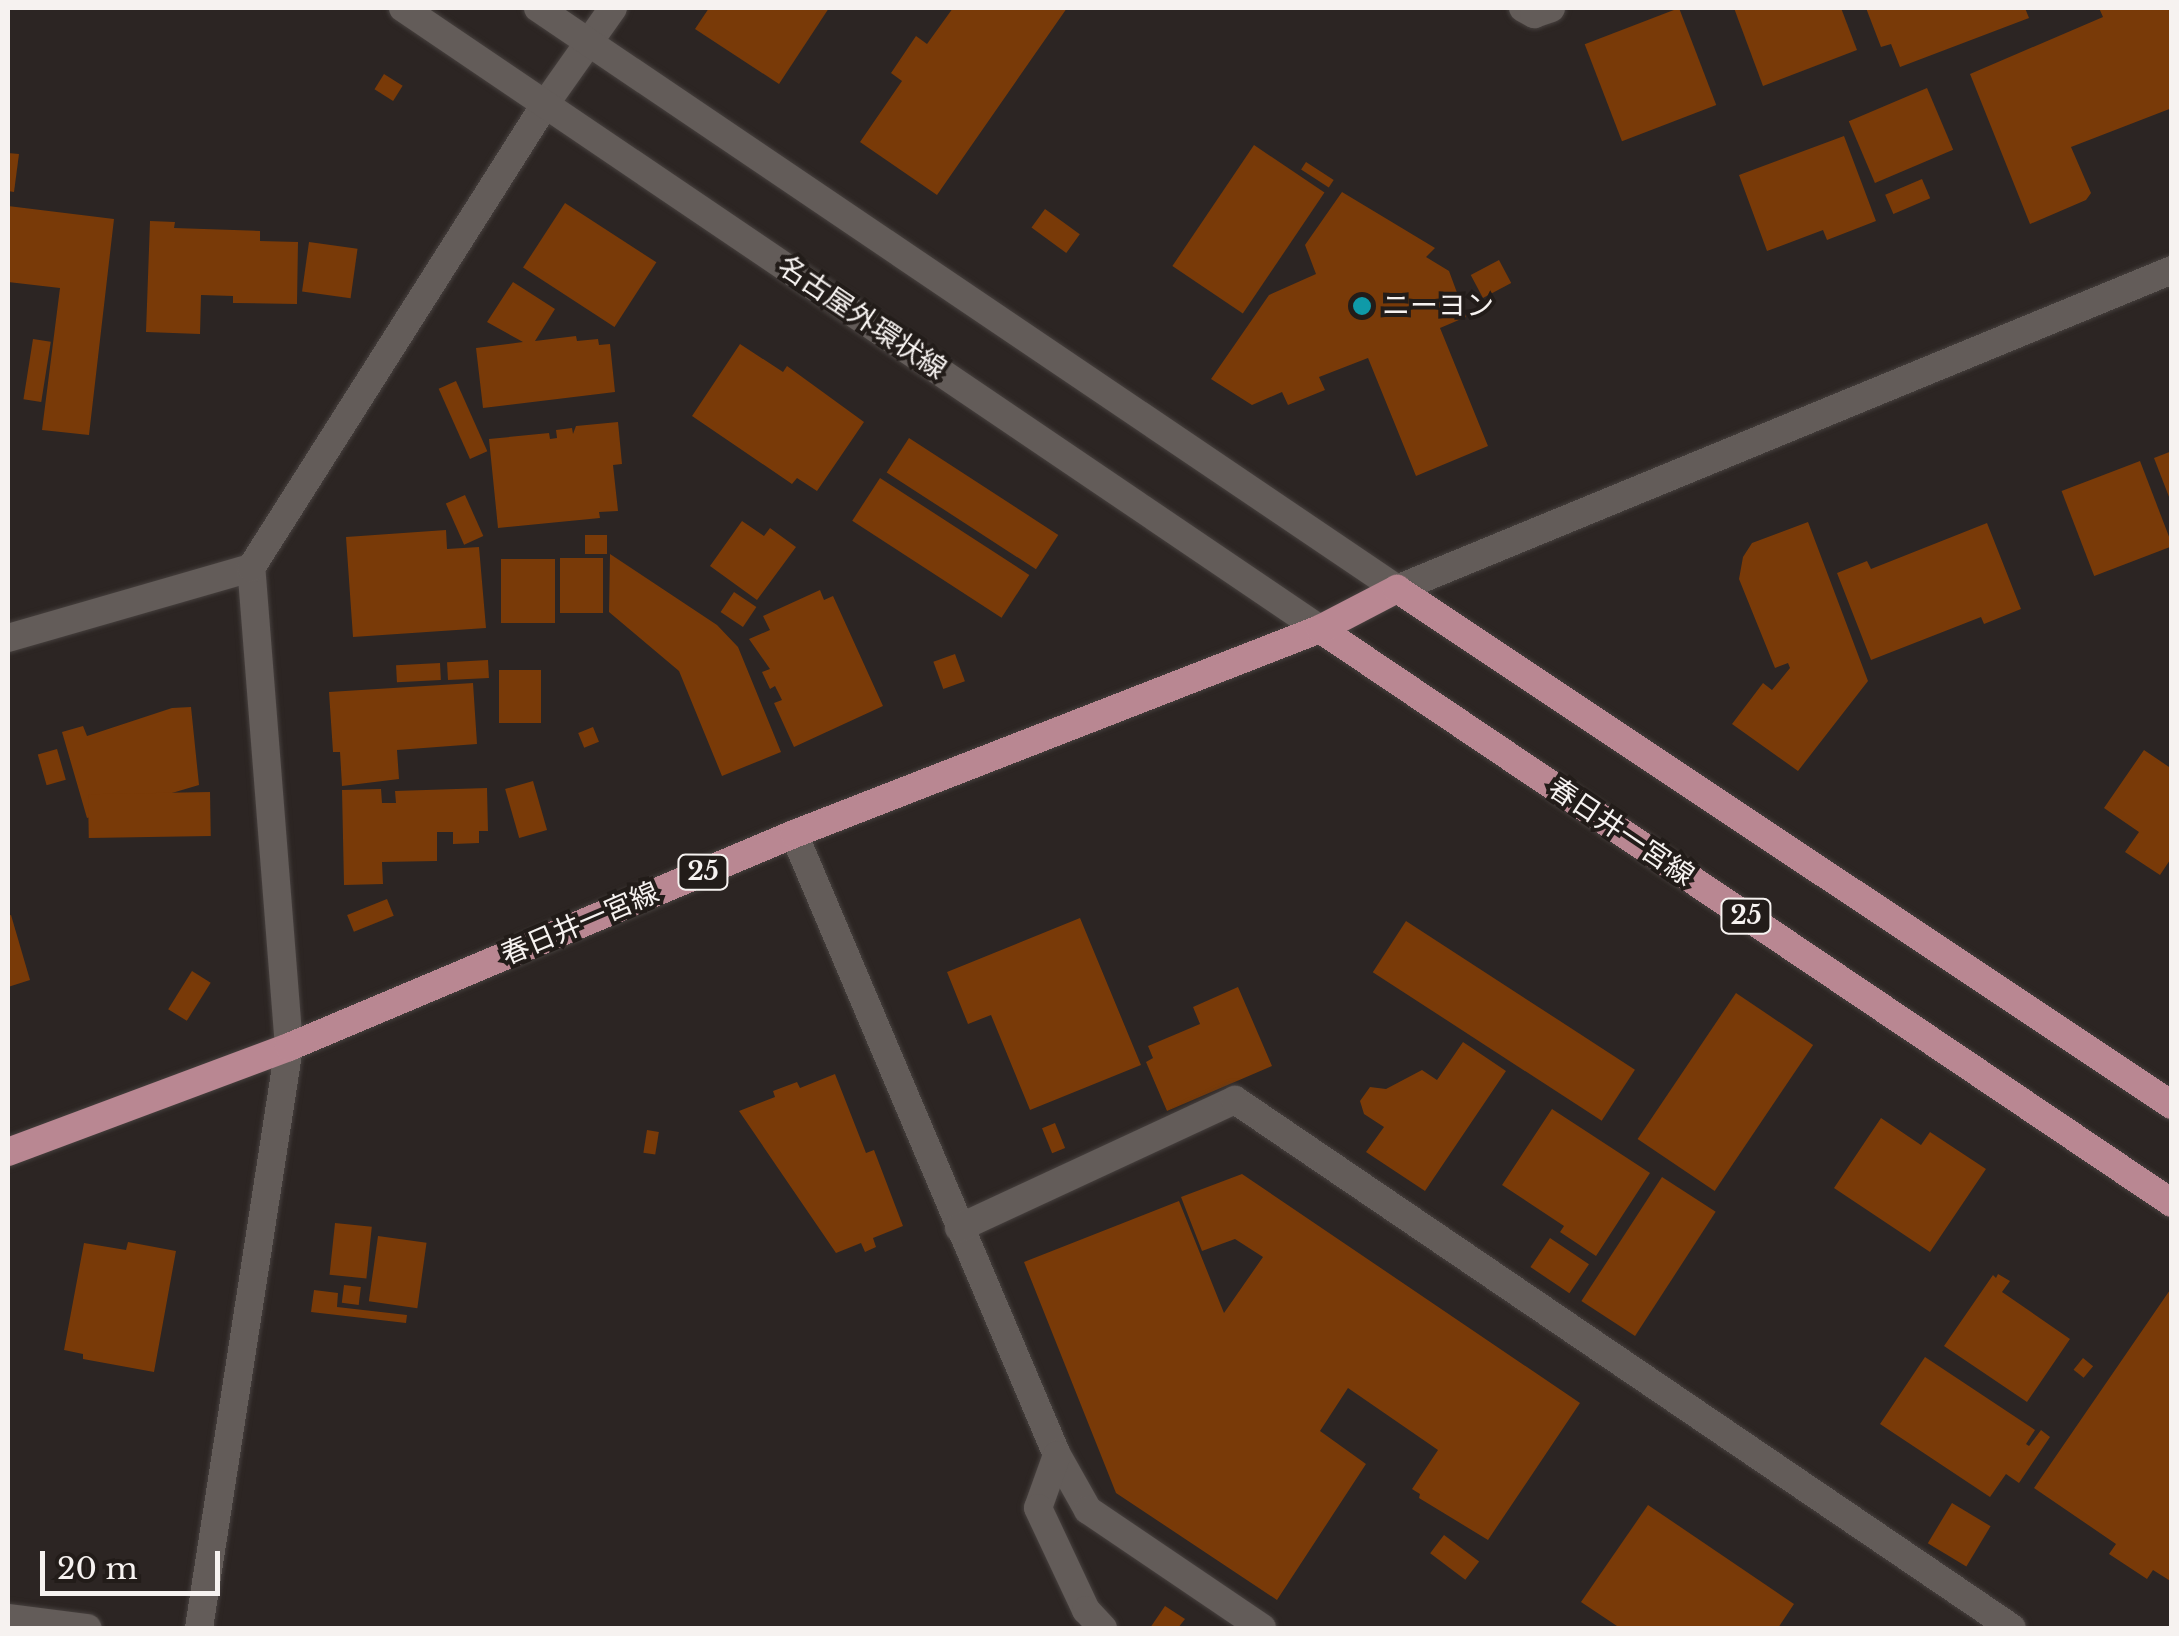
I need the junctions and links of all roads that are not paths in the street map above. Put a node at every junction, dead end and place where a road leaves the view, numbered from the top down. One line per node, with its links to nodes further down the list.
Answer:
1 (403, 8): 7 (street, 名古屋外環状線)
2 (538, 8): 6 (street)
3 (612, 8): 6 (street)
4 (1523, 8): 5 (street)
5 (1551, 8)
6 (589, 42): 7 (street); 10 (street)
7 (546, 103): 9 (street); 11 (street, 名古屋外環状線)
8 (2172, 270): 10 (street)
9 (252, 568): 12 (street); 14 (street)
10 (1397, 589): 11 (main road, 春日井一宮線 / 25); 15 (main road)
11 (1320, 629): 13 (main road, 春日井一宮線 / 25); 17 (main road, 春日井一宮線 / 25)
12 (8, 638)
13 (794, 834): 14 (main road, 春日井一宮線 / 25); 18 (street)
14 (289, 1047): 16 (main road, 春日井一宮線 / 25); 22 (street)
15 (2172, 1105)
16 (8, 1152)
17 (2172, 1202)
18 (959, 1228): 19 (street); 25 (street)
19 (1057, 1455): 23 (street); 24 (street)
20 (8, 1618): 21 (street)
21 (87, 1628)
22 (200, 1628)
23 (1103, 1628)
24 (1262, 1628)
25 (2012, 1628)

